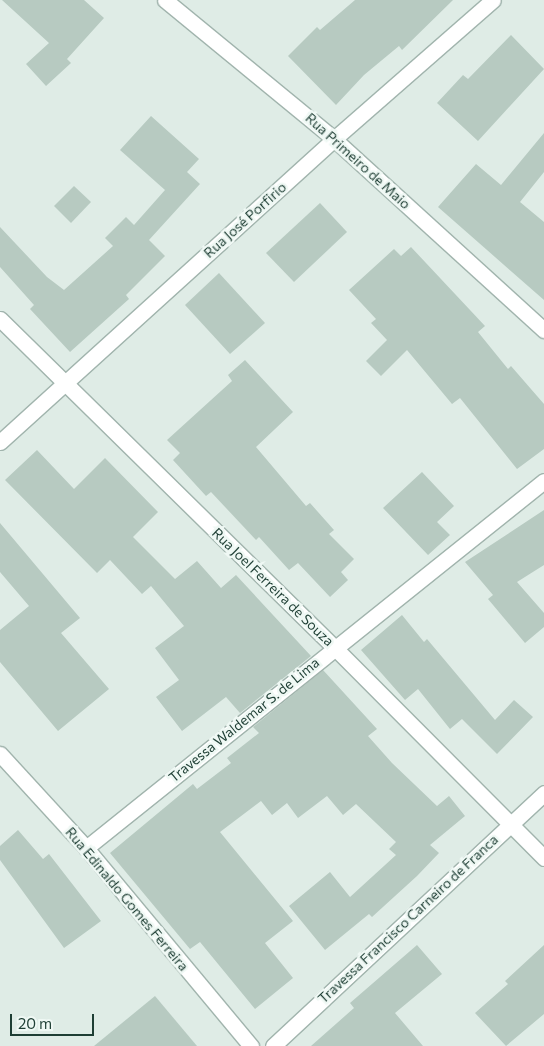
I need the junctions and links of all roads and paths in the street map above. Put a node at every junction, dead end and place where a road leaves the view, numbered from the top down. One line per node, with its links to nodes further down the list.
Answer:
1 (164, 0): 3 (street, Rua Primeiro de Maio)
2 (493, 0): 3 (street, Rua José Porfirio)
3 (334, 139): 5 (street, Rua Primeiro de Maio); 6 (street, Rua José Porfirio)
4 (0, 319): 6 (street, Rua Joel Ferreira de Souza)
5 (544, 330)
6 (65, 384): 7 (street, Rua José Porfirio); 9 (street, Rua Joel Ferreira de Souza)
7 (0, 442)
8 (544, 481): 9 (street, Travessa Waldemar S. de Lima)
9 (334, 647): 12 (street, Rua Joel Ferreira de Souza); 13 (street, Travessa Waldemar S. de Lima)
10 (0, 754): 13 (street, Rua Edinaldo Gomes Ferreira)
11 (544, 794): 12 (street, Travessa Francisco Carneiro de Franca)
12 (511, 823): 14 (street, Rua Joel Ferreira de Souza); 16 (street, Travessa Francisco Carneiro de Franca)
13 (86, 848): 15 (street, Rua Edinaldo Gomes Ferreira)
14 (544, 858)
15 (251, 1046)
16 (273, 1046)

